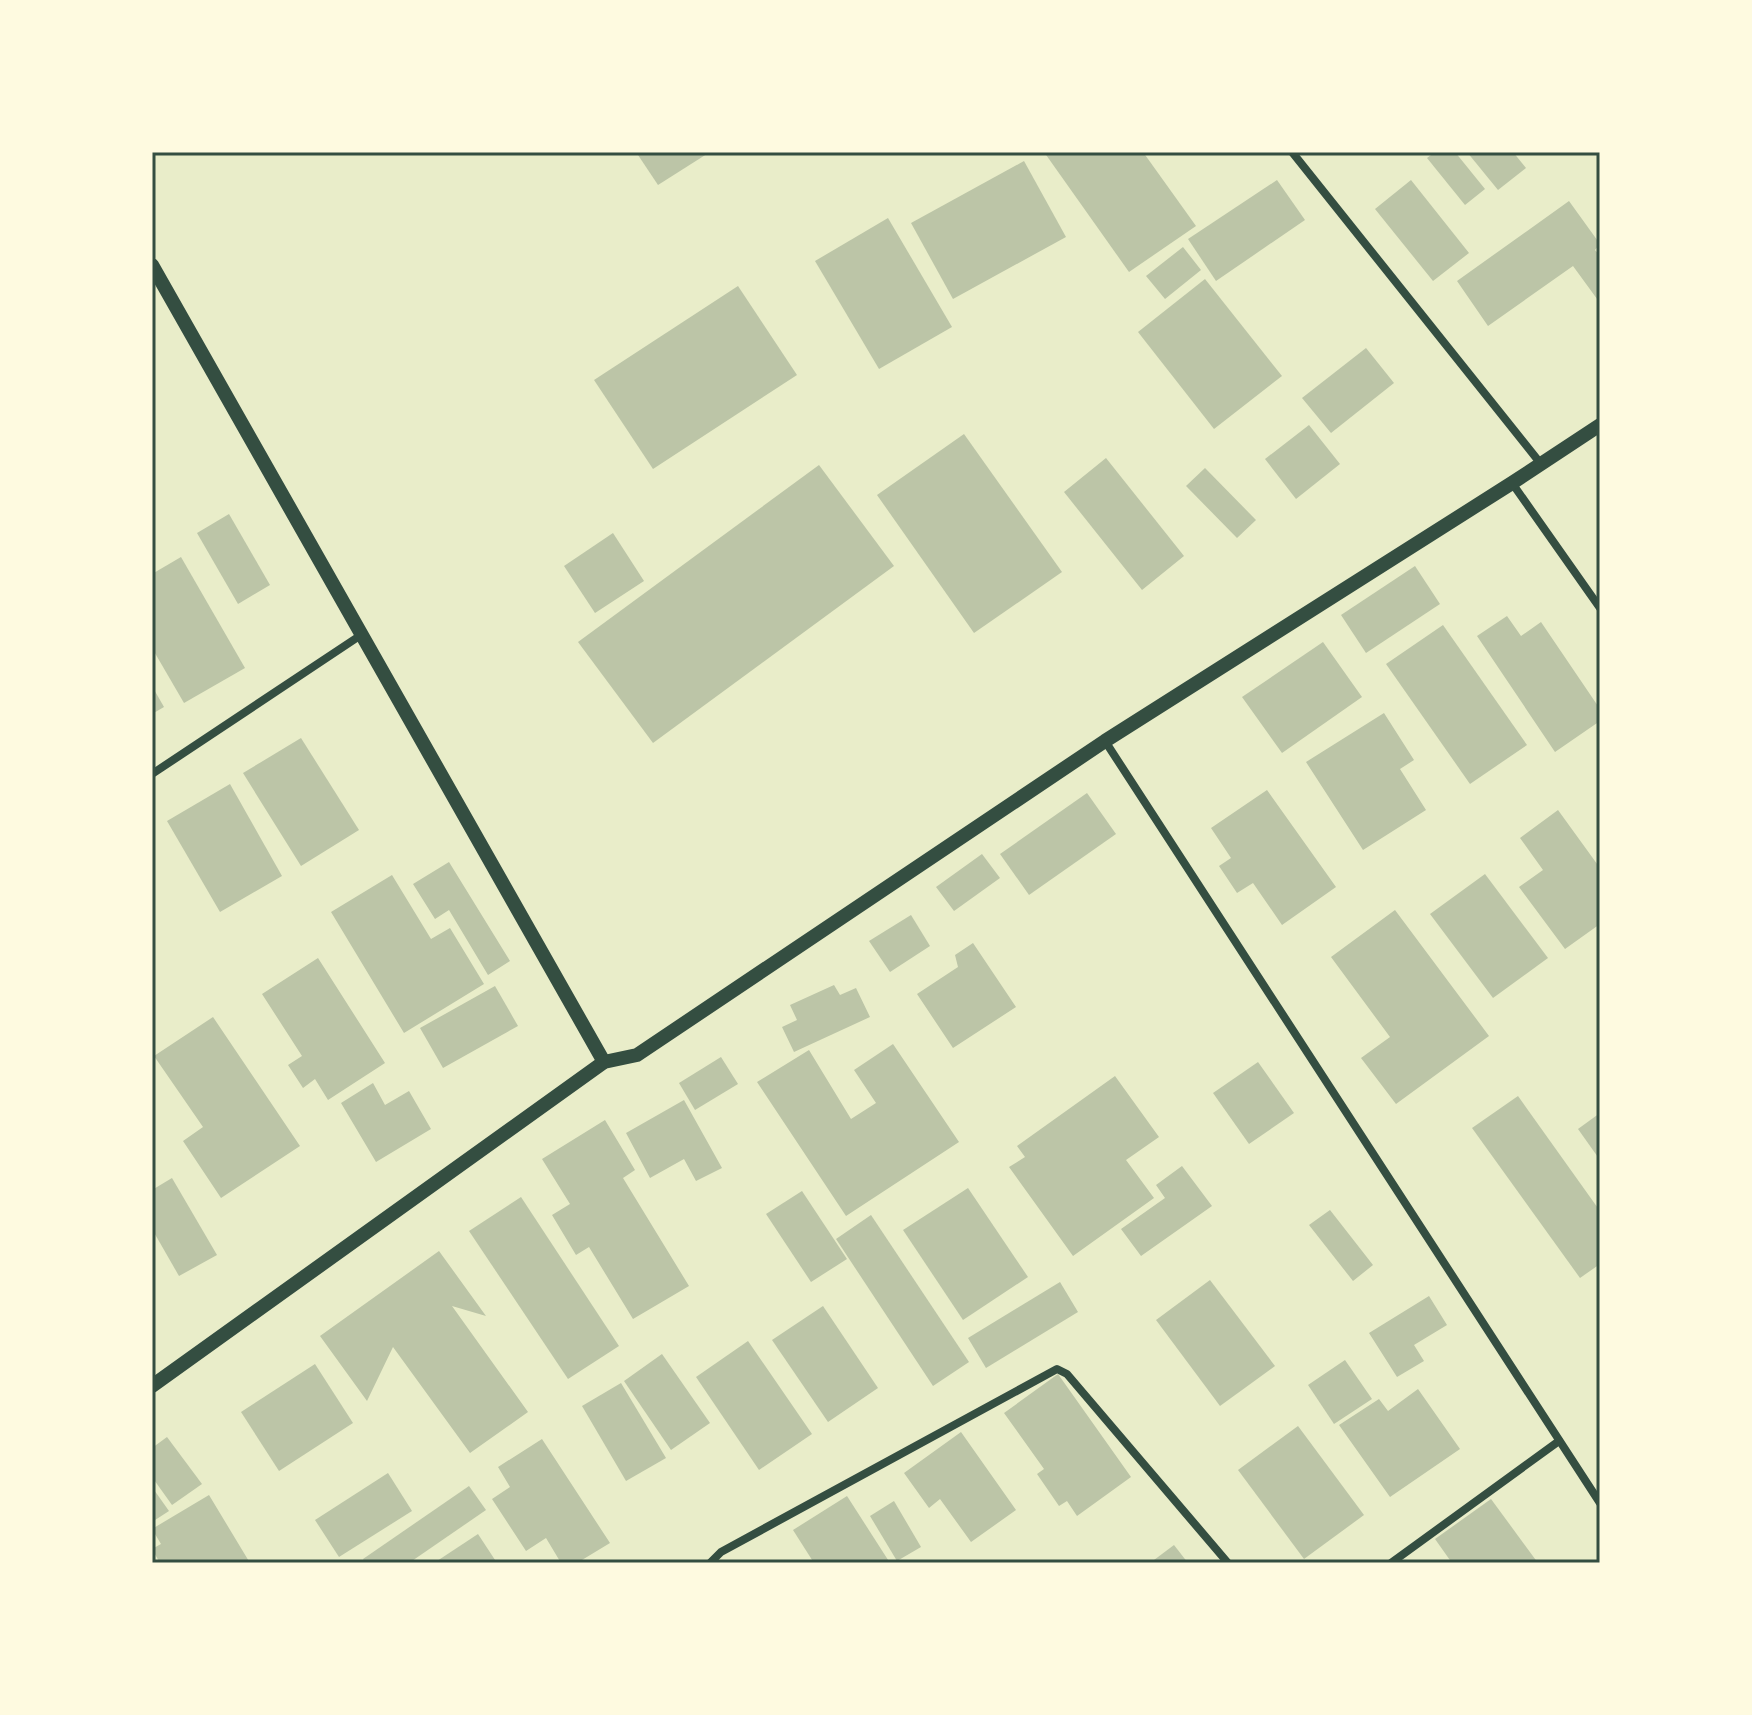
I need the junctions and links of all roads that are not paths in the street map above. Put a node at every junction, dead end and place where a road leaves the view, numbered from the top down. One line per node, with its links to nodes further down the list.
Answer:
1 (1292, 152): 4 (street)
2 (152, 265): 7 (street)
3 (1600, 425): 4 (street)
4 (1541, 464): 5 (street)
5 (1512, 483): 6 (street); 8 (street)
6 (1600, 608)
7 (361, 635): 9 (street); 10 (street)
8 (1105, 741): 10 (street); 12 (street)
9 (152, 774)
10 (604, 1062): 11 (street)
11 (152, 1386)
12 (1559, 1441): 13 (street); 16 (street)
13 (1600, 1503)
14 (710, 1563): 15 (street)
15 (1228, 1563)
16 (1391, 1563)

